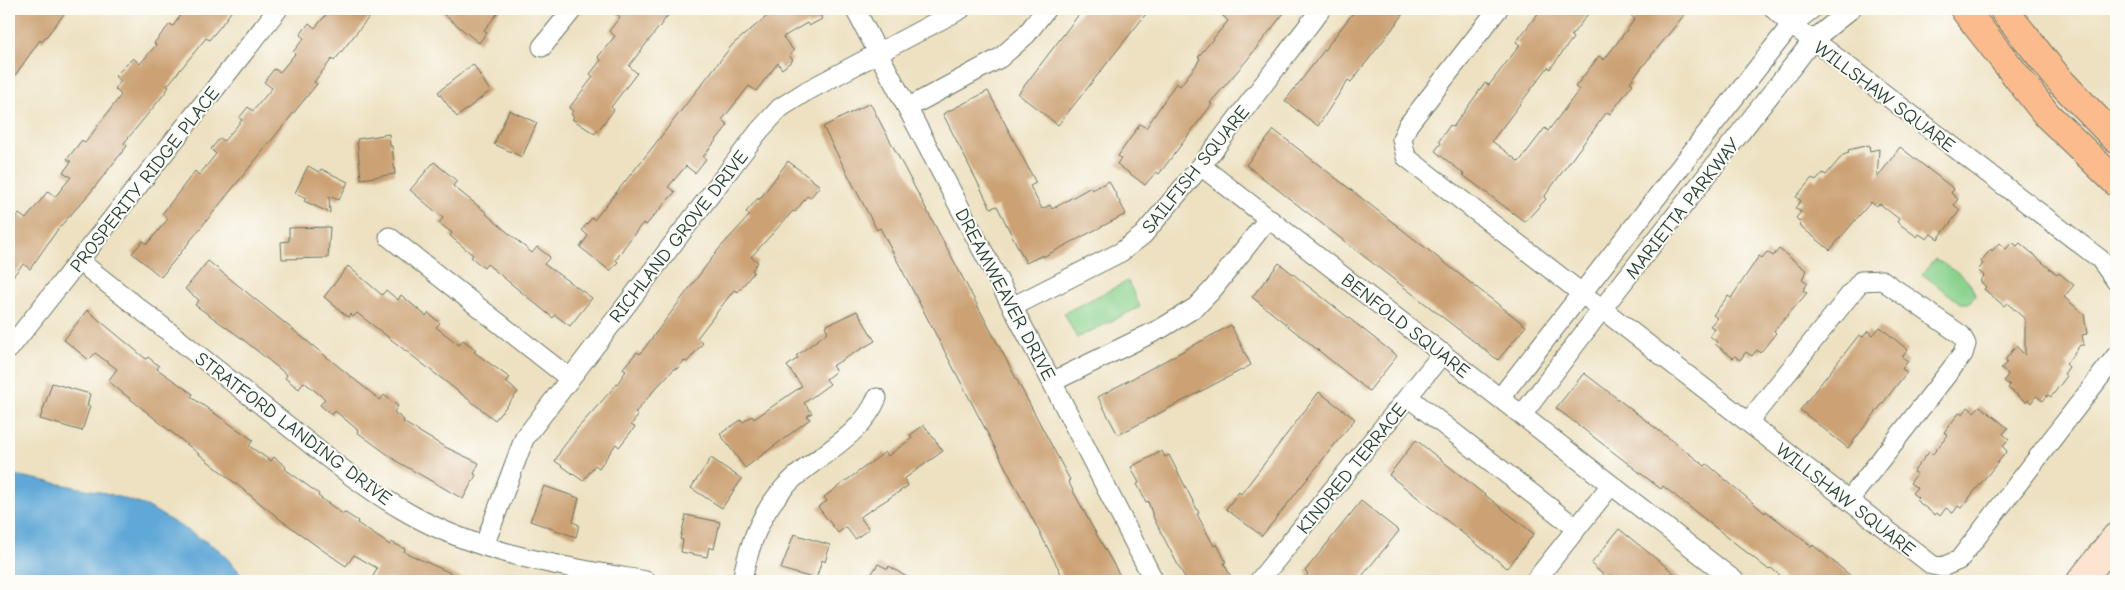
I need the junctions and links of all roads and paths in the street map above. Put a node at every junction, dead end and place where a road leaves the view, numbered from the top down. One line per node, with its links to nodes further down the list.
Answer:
1 (278, 9): 23 (street, PROSPERITY RIDGE PLACE)
2 (572, 9): 15 (street)
3 (855, 9): 16 (street, DREAMWEAVER DRIVE)
4 (961, 9): 16 (street, RICHLAND GROVE DRIVE)
5 (1046, 9): 17 (street)
6 (1321, 9): 19 (street, SAILFISH SQUARE)
7 (1498, 9): 25 (street, WILLSHAW SQUARE)
8 (1774, 9): 13 (street, WILLSHAW SQUARE)
9 (1812, 9): 13 (street, MARIETTA PARKWAY)
10 (1851, 9): 14 (street, MARIETTA PARKWAY)
11 (1964, 9): 20 (main road)
12 (2003, 9): 18 (main road)
13 (1791, 25): 14 (street, WILLSHAW SQUARE); 25 (street, MARIETTA PARKWAY)
14 (1813, 40): 24 (street, WILLSHAW SQUARE); 27 (street, MARIETTA PARKWAY)
15 (542, 47)
16 (879, 54): 17 (street, DREAMWEAVER DRIVE); 31 (street, RICHLAND GROVE DRIVE)
17 (908, 107): 26 (street, DREAMWEAVER DRIVE)
18 (2116, 139)
19 (1201, 166): 21 (street, BENFOLD SQUARE); 26 (street, SAILFISH SQUARE)
20 (2116, 182)
21 (1268, 219): 29 (street, BENFOLD SQUARE); 32 (street)
22 (388, 237): 31 (street)
23 (79, 261): 28 (street, PROSPERITY RIDGE PLACE); 42 (street, STRATFORD LANDING DRIVE)
24 (2116, 281)
25 (1582, 293): 27 (street, WILLSHAW SQUARE); 35 (street, MARIETTA PARKWAY)
26 (1012, 308): 32 (street, DREAMWEAVER DRIVE)
27 (1602, 309): 36 (street, MARIETTA PARKWAY); 37 (street, WILLSHAW SQUARE)
28 (9, 349)
29 (1443, 354): 33 (street, KINDRED TERRACE); 35 (street, BENFOLD SQUARE)
30 (2116, 356): 39 (street, WILLSHAW SQUARE)
31 (569, 378): 42 (street, RICHLAND GROVE DRIVE)
32 (1052, 382): 45 (street, DREAMWEAVER DRIVE)
33 (1408, 397): 40 (street); 46 (street, KINDRED TERRACE)
34 (877, 398): 44 (street)
35 (1500, 398): 36 (street, BENFOLD SQUARE)
36 (1522, 415): 38 (street, BENFOLD SQUARE)
37 (1748, 421): 39 (street, WILLSHAW SQUARE); 39 (street)
38 (1611, 484): 40 (street); 48 (street, BENFOLD SQUARE)
39 (1849, 500)
40 (1576, 528): 47 (street)
41 (2116, 536): 49 (main road)
42 (484, 546): 43 (street, STRATFORD LANDING DRIVE)
43 (646, 581)
44 (742, 581)
45 (1154, 581)
46 (1259, 581)
47 (1535, 581)
48 (1735, 581)
49 (2081, 581)

